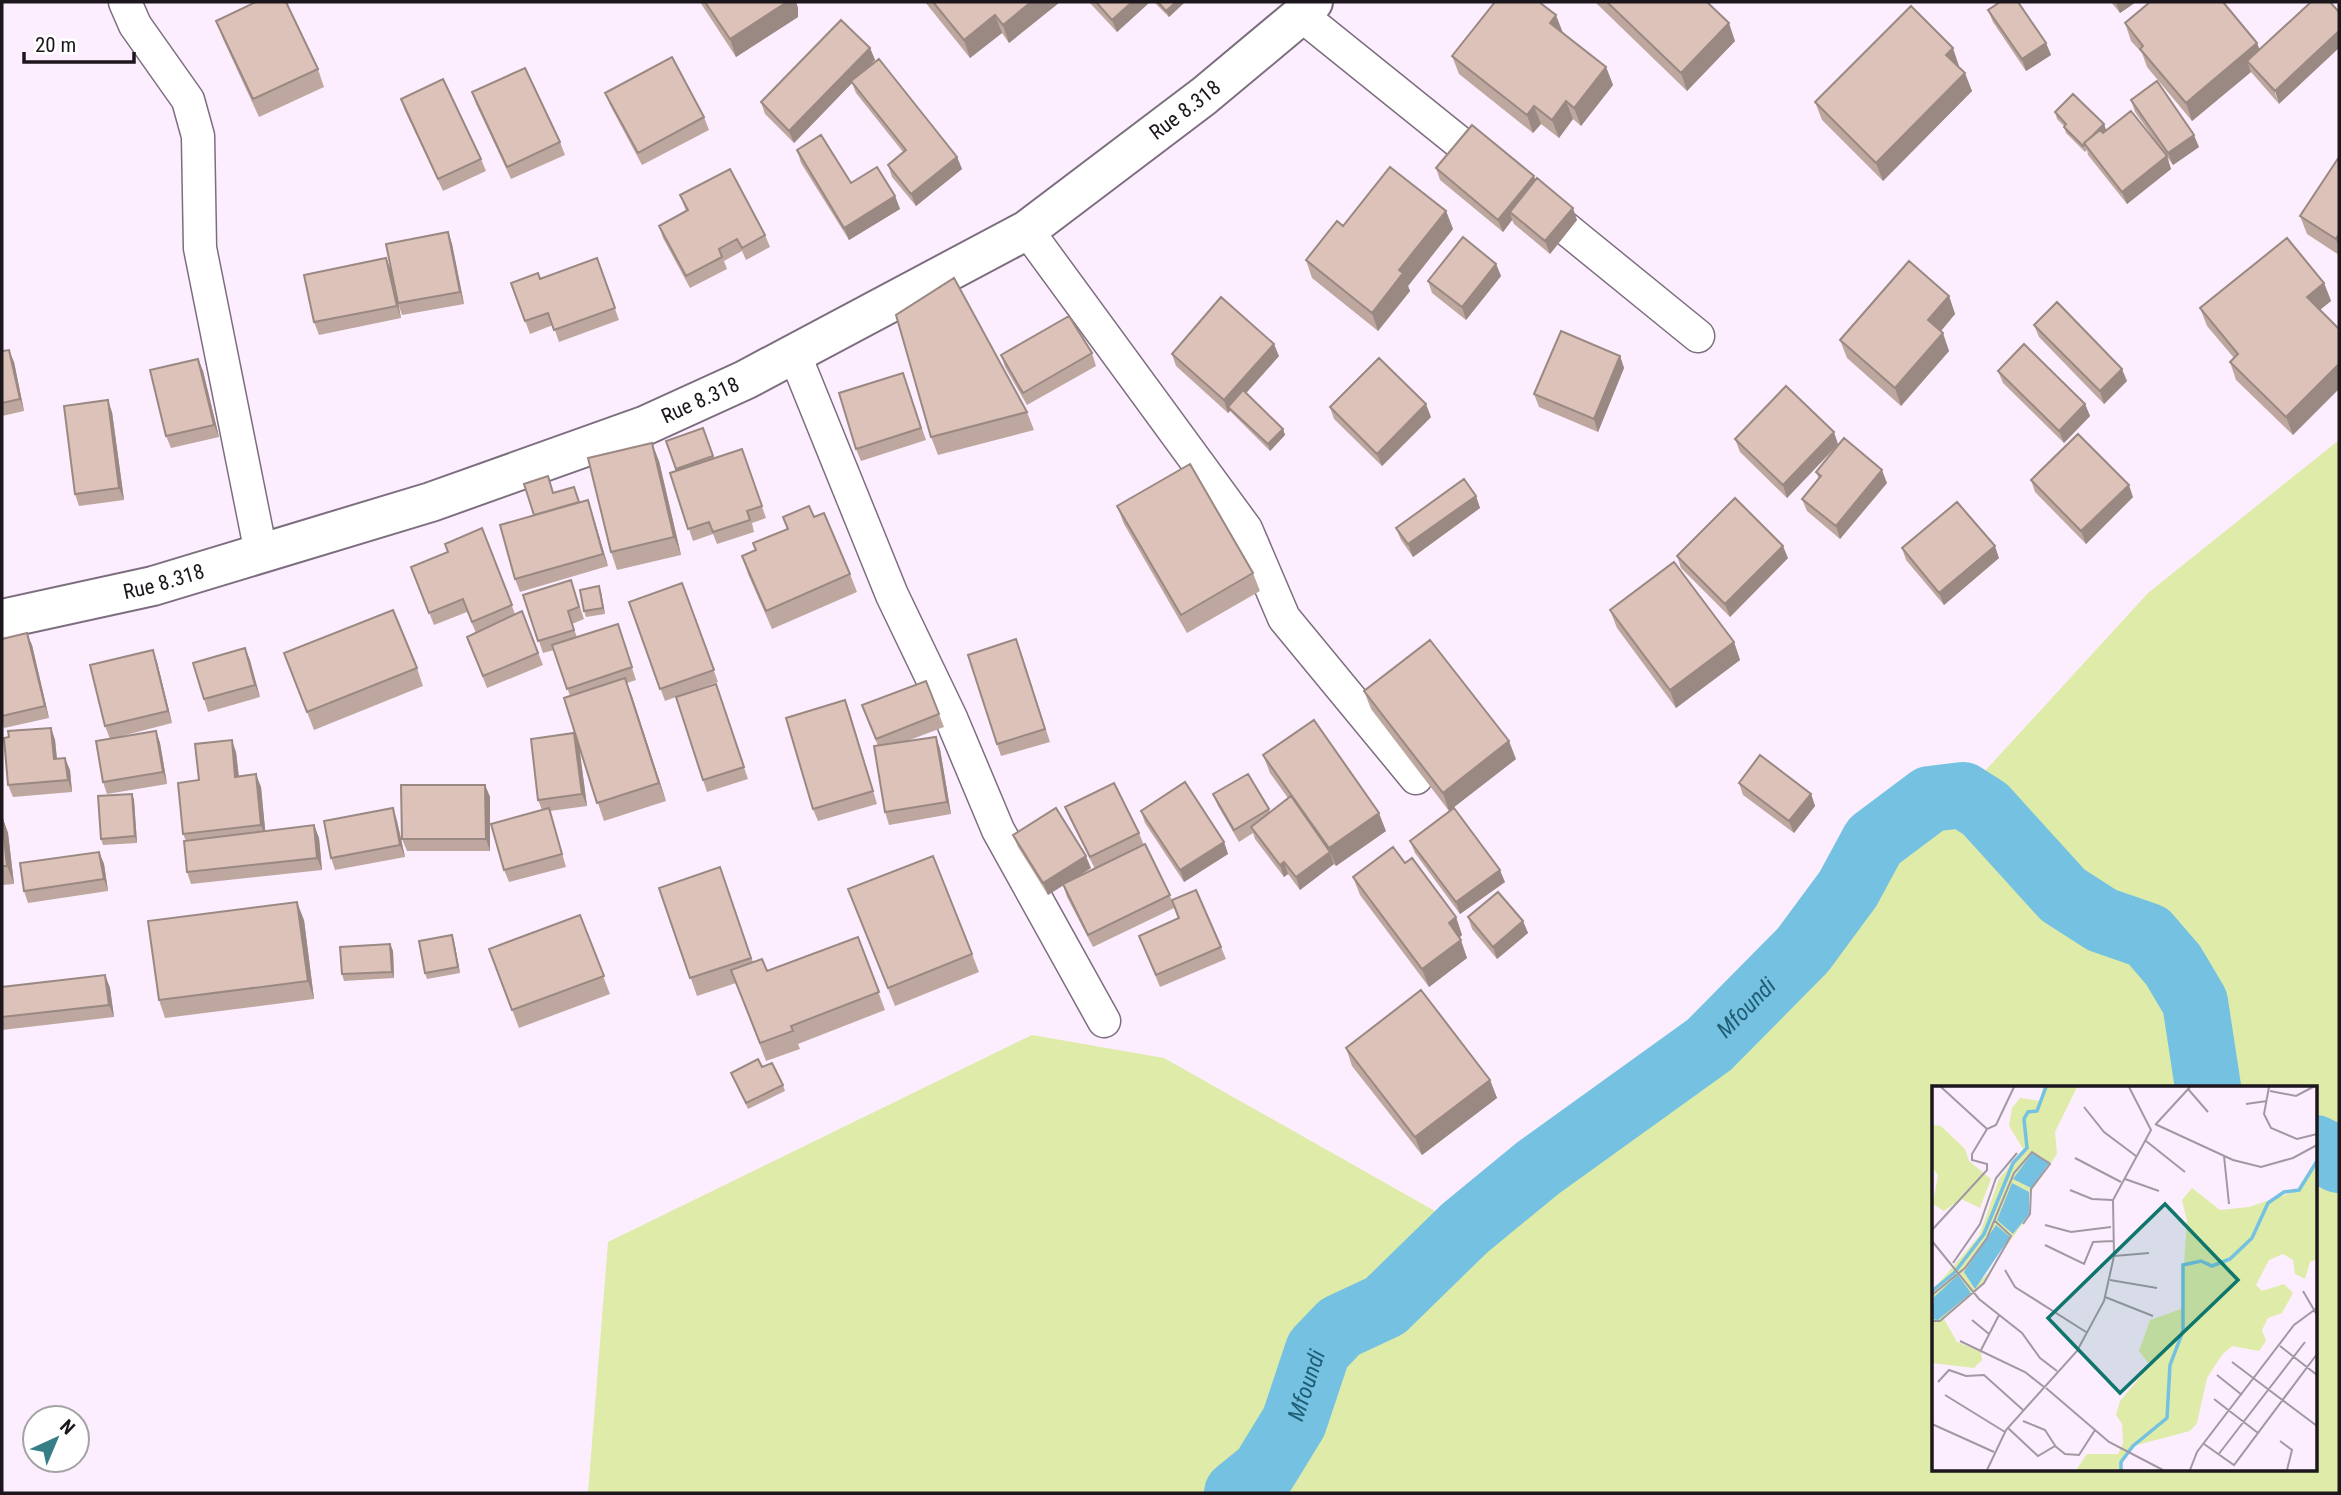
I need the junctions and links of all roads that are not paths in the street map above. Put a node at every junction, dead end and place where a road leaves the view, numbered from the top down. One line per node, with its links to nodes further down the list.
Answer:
1 (125, 2): 6 (street)
2 (1307, 8): 3 (main road, Rue 8.318); 4 (street)
3 (1027, 230): 5 (main road, Rue 8.318); 8 (street)
4 (1699, 336)
5 (794, 353): 6 (main road, Rue 8.318); 9 (street)
6 (261, 553): 7 (main road, Rue 8.318)
7 (2, 620)
8 (1416, 778)
9 (1104, 1021)

